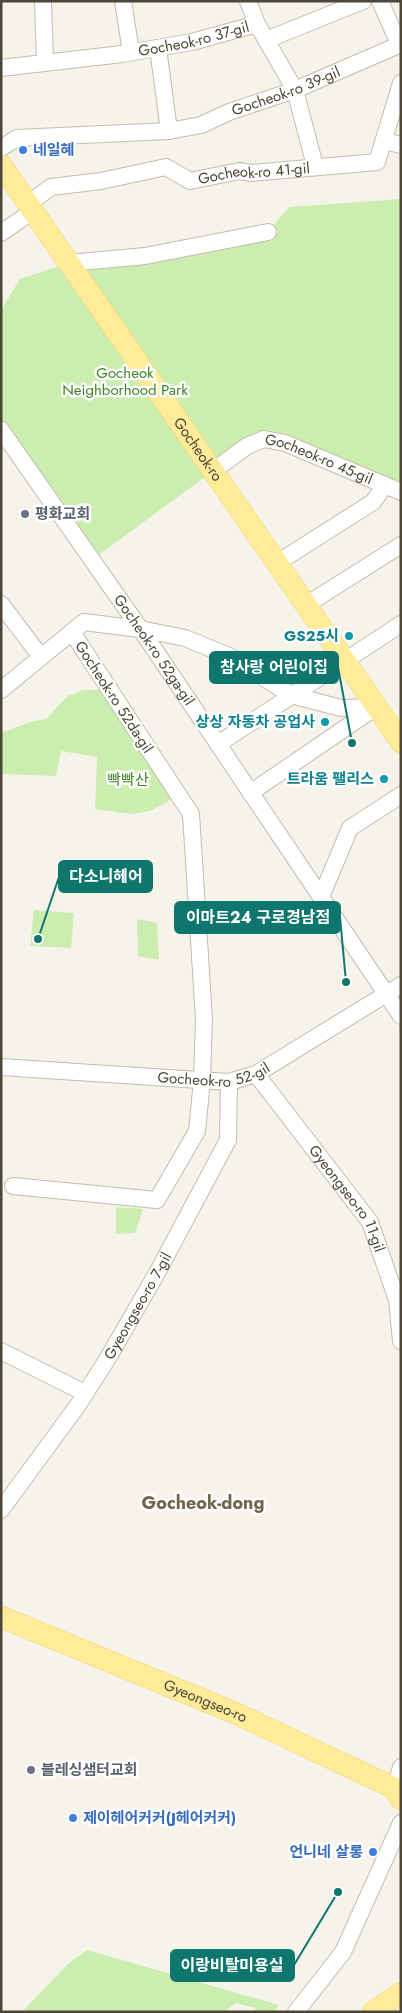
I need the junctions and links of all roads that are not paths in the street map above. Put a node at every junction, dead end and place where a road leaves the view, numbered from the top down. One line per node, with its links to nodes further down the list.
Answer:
1 (43, 1): 11 (street)
2 (123, 1): 10 (street, Gocheok-ro 37-gil)
3 (248, 1): 6 (street)
4 (363, 1): 7 (street)
5 (380, 1): 8 (street)
6 (257, 24): 7 (street); 9 (street, Gocheok-ro 37-gil)
7 (266, 40): 14 (street)
8 (400, 44): 14 (street, Gocheok-ro 39-gil)
9 (158, 48): 10 (street, Gocheok-ro 37-gil); 15 (street)
10 (130, 52): 11 (street, Gocheok-ro 37-gil)
11 (45, 63): 12 (street, Gocheok-ro 37-gil)
12 (1, 68)
13 (401, 83): 16 (street, Gocheok-ro 41-gil)
14 (295, 90): 15 (street, Gocheok-ro 39-gil); 20 (street)
15 (170, 132): 18 (street, Gocheok-ro 39-gil)
16 (384, 140): 17 (street); 20 (street, Gocheok-ro 41-gil)
17 (401, 145)
18 (1, 148)
19 (1, 165): 21 (main road, Gocheok-ro)
20 (315, 166): 21 (street, Gocheok-ro 41-gil)
21 (31, 208): 23 (street, Gocheok-ro 41-gil); 24 (main road, Gocheok-ro)
22 (268, 232): 24 (street)
23 (1, 233)
24 (69, 263): 26 (main road, Gocheok-ro)
25 (1, 430): 34 (street, Gocheok-ro 52ga-gil)
26 (213, 471): 27 (street, Gocheok-ro 45-gil); 30 (main road, Gocheok-ro)
27 (385, 485): 28 (street, Gocheok-ro 45-gil); 30 (street)
28 (401, 492)
29 (401, 545): 32 (street)
30 (277, 564): 32 (main road, Gocheok-ro)
31 (1, 604): 36 (street)
32 (306, 605): 37 (main road, Gocheok-ro)
33 (401, 624): 37 (street)
34 (140, 629): 35 (street); 39 (street); 42 (street, Gocheok-ro 52ga-gil)
35 (72, 632): 36 (street); 51 (street, Gocheok-ro 52da-gil)
36 (41, 657): 38 (street)
37 (344, 660): 39 (street); 40 (main road, Gocheok-ro)
38 (1, 690)
39 (291, 696): 40 (street); 42 (street)
40 (376, 707): 41 (main road, Gocheok-ro); 43 (street)
41 (401, 742)
42 (218, 744): 43 (street, Gocheok-ro 52ga-gil)
43 (250, 793): 45 (street, Gocheok-ro 52ga-gil)
44 (401, 795): 45 (street)
45 (320, 897): 47 (street, Gocheok-ro 52ga-gil)
46 (401, 985): 47 (street, Gocheok-ro 52-gil)
47 (386, 995): 48 (street, Gocheok-ro 52ga-gil); 50 (street, Gocheok-ro 52-gil)
48 (401, 1016)
49 (1, 1067): 51 (street, Gocheok-ro 52-gil)
50 (256, 1074): 52 (street, Gocheok-ro 52-gil); 54 (street, Gyeongseo-ro 11-gil)
51 (202, 1080): 52 (street, Gocheok-ro 52-gil); 53 (street, Gocheok-ro 52da-gil)
52 (230, 1082): 56 (street, Gyeongseo-ro 7-gil)
53 (13, 1186)
54 (401, 1341)
55 (1, 1351): 56 (street)
56 (85, 1393): 57 (street, Gyeongseo-ro 7-gil)
57 (1, 1510)
58 (1, 1617): 60 (main road, Gyeongseo-ro)
59 (401, 1767): 60 (street)
60 (397, 1790)
61 (401, 1823): 63 (street)
62 (401, 1993): 64 (main road)
63 (296, 2012)
64 (373, 2012)

